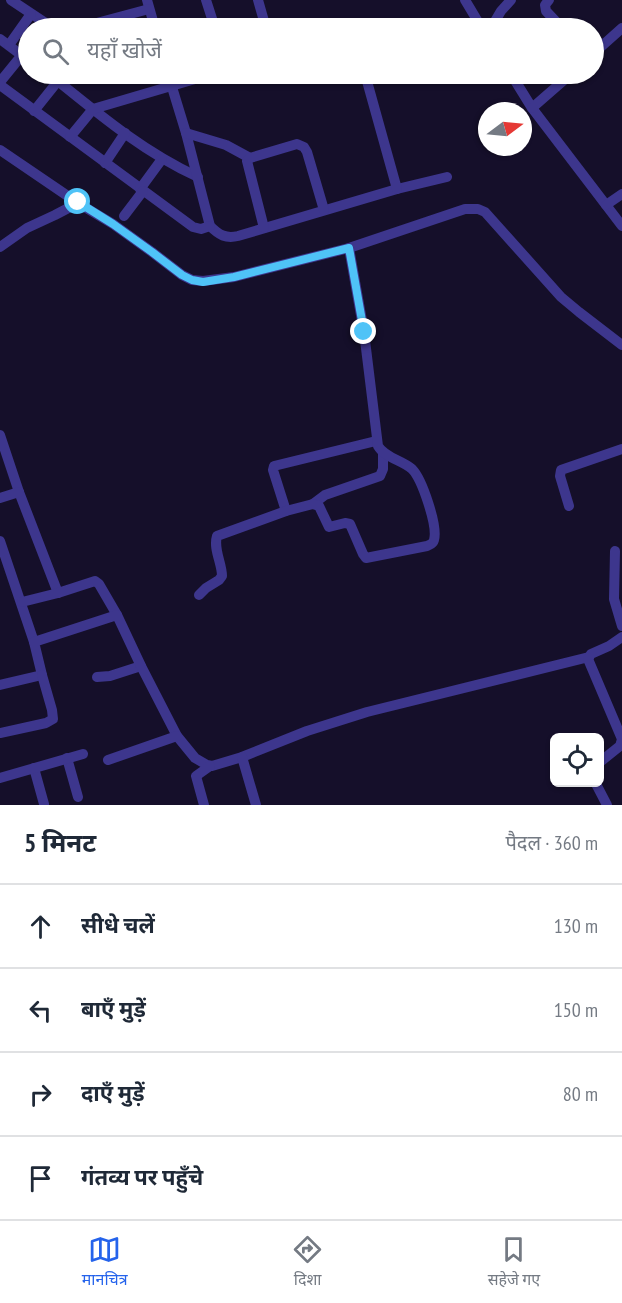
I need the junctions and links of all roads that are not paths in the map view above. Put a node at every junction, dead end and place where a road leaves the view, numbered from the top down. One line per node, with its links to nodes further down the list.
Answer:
1 (11, 0): 8 (street)
2 (206, 0): 12 (street)
3 (258, 0): 13 (street)
4 (465, 0): 14 (street)
5 (511, 0): 15 (street)
6 (549, 0): 16 (street)
7 (148, 4): 11 (street)
8 (31, 14): 9 (street); 10 (street)
9 (27, 18)
10 (37, 18)
11 (107, 18)
12 (212, 18)
13 (263, 18)
14 (478, 18)
15 (494, 18)
16 (553, 18)
17 (18, 27): 19 (street)
18 (622, 28): 20 (street)
19 (4, 42): 21 (street)
20 (604, 44)
21 (18, 52)
22 (18, 65): 23 (street)
23 (0, 84): 34 (street)
24 (49, 84): 34 (street)
25 (62, 84): 33 (street)
26 (175, 84): 30 (street)
27 (368, 84): 44 (street)
28 (517, 84): 31 (street)
29 (560, 84): 32 (street)
30 (171, 85): 33 (street); 36 (street)
31 (528, 102)
32 (532, 108): 48 (street)
33 (93, 109): 35 (street); 37 (street)
34 (34, 111): 37 (street)
35 (125, 132): 40 (street); 41 (street)
36 (186, 134): 39 (street); 42 (street)
37 (70, 137): 41 (street)
38 (0, 150): 47 (street)
39 (250, 158): 49 (street); 53 (street)
40 (162, 159): 42 (street); 45 (street)
41 (105, 164): 45 (street)
42 (198, 177): 51 (street)
43 (447, 177): 44 (street)
44 (397, 189): 49 (street)
45 (142, 190): 50 (street); 51 (street)
46 (622, 194): 48 (street)
47 (78, 202): 54 (street); 55 (street)
48 (606, 205): 52 (street)
49 (324, 210): 53 (street)
50 (124, 216)
51 (210, 226): 53 (street)
52 (622, 226)
53 (264, 228)
54 (0, 247)
55 (349, 248): 56 (street); 58 (street)
56 (622, 345)
57 (0, 435): 61 (street)
58 (376, 441): 60 (street); 65 (street)
59 (622, 449): 64 (street)
60 (382, 453): 63 (street); 63 (street)
61 (19, 492): 62 (street); 68 (street)
62 (0, 498)
63 (313, 504): 65 (street)
64 (569, 506)
65 (286, 511): 69 (street)
66 (0, 541): 70 (street)
67 (615, 551): 72 (street)
68 (58, 593): 70 (street); 71 (street)
69 (199, 595)
70 (22, 602): 74 (street)
71 (117, 615): 74 (street); 76 (street)
72 (622, 626)
73 (622, 637): 75 (street)
74 (34, 642): 77 (street)
75 (589, 657): 82 (street); 84 (street)
76 (141, 666): 78 (street); 81 (street)
77 (42, 675): 79 (street); 80 (street)
78 (97, 677)
79 (0, 685)
80 (0, 734)
81 (177, 736): 87 (street); 88 (street)
82 (622, 744): 86 (street)
83 (83, 754): 85 (street)
84 (242, 757): 88 (street); 95 (street)
85 (68, 758): 89 (street); 92 (street)
86 (604, 759)
87 (108, 760)
88 (210, 766): 94 (street)
89 (34, 768): 90 (street); 93 (street)
90 (0, 777)
91 (597, 787): 96 (street)
92 (78, 797)
93 (44, 804)
94 (204, 805)
95 (256, 805)
96 (607, 805)

